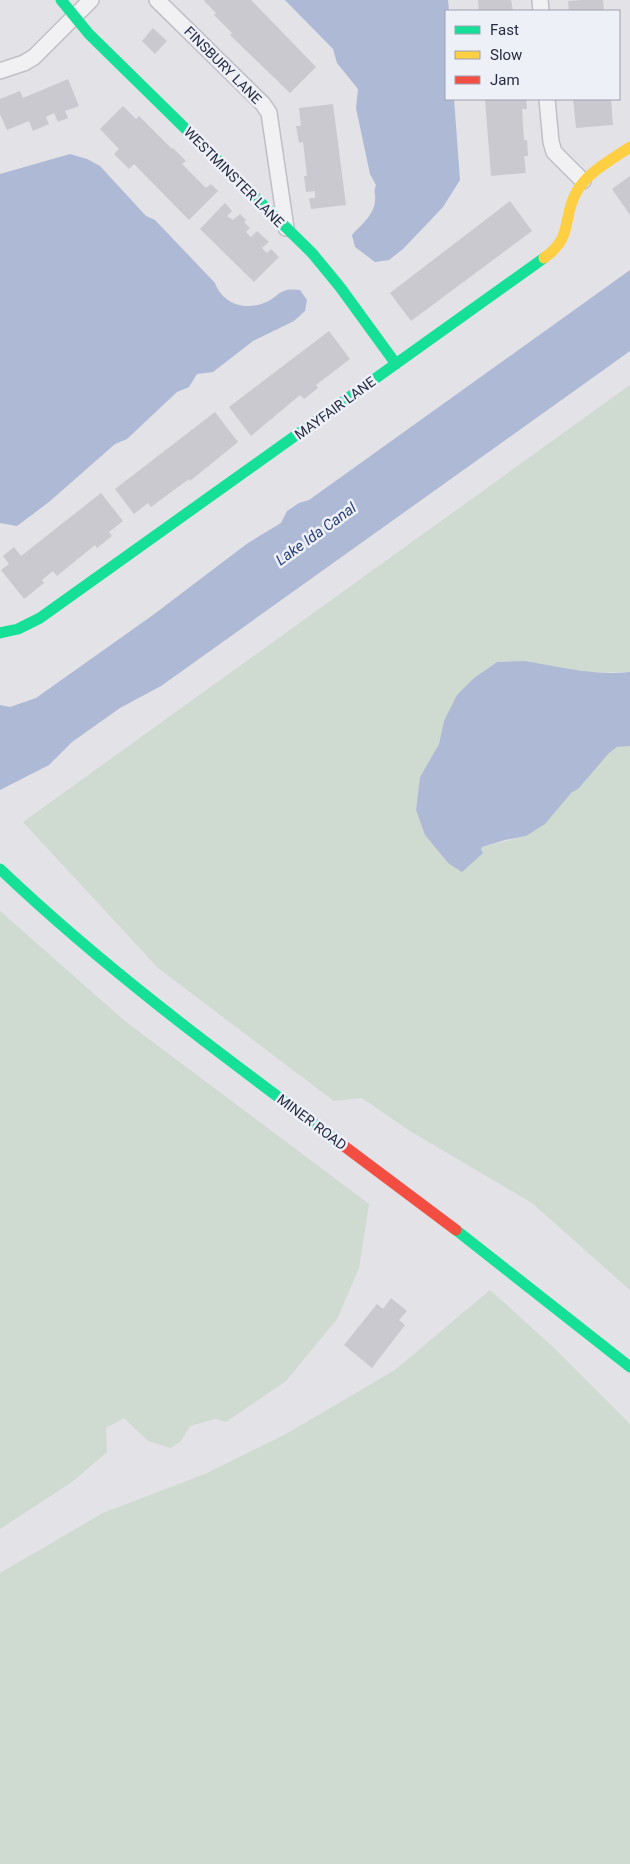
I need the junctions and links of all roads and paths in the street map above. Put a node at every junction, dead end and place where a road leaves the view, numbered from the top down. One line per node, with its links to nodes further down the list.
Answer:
1 (61, 0): 4 (street, WESTMINSTER LANE)
2 (91, 0): 4 (street)
3 (157, 0): 9 (street, FINSBURY LANE)
4 (74, 18): 5 (street); 9 (street, WESTMINSTER LANE)
5 (0, 71)
6 (547, 100): 8 (street)
7 (630, 147): 8 (street, MAYFAIR LANE)
8 (583, 182): 10 (street, MAYFAIR LANE)
9 (286, 228): 10 (street, WESTMINSTER LANE)
10 (396, 364): 11 (street, MAYFAIR LANE)
11 (0, 633)
12 (0, 869): 13 (street, MINER ROAD)
13 (630, 1367)

